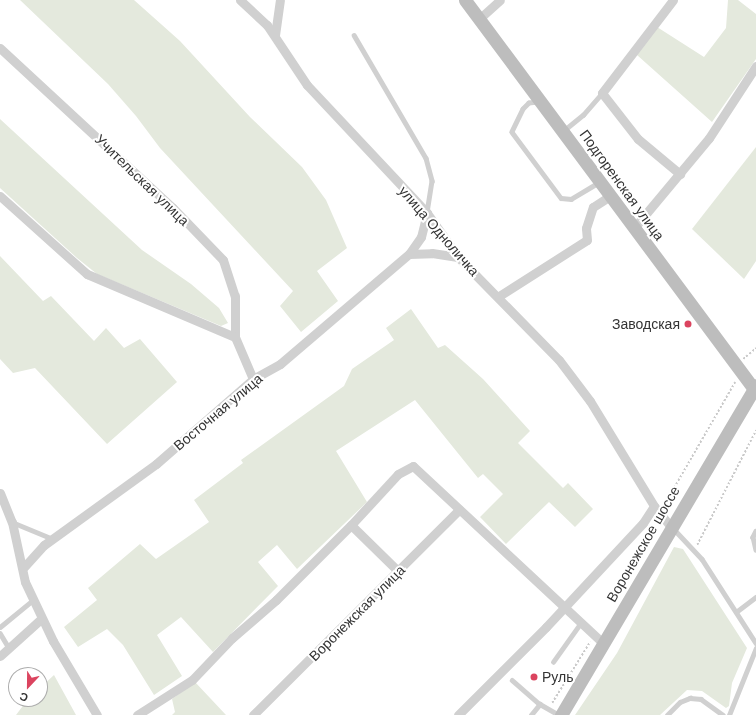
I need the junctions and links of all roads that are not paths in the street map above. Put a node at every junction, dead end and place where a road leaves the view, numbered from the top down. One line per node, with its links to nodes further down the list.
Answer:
1 (240, 0): 7 (street, улица Одноличка)
2 (280, 0): 7 (street)
3 (466, 0): 6 (street, Подгоренская улица)
4 (500, 0): 6 (street)
5 (673, 0): 11 (street)
6 (479, 19): 12 (street, Подгоренская улица)
7 (275, 35): 18 (street, улица Одноличка)
8 (354, 35): 18 (lane)
9 (0, 48): 23 (street, Учительская улица)
10 (756, 66): 14 (street)
11 (602, 93): 13 (lane); 14 (street)
12 (540, 101): 13 (street, Подгоренская улица); 15 (lane)
13 (562, 132): 15 (street, Подгоренская улица)
14 (680, 174): 19 (street)
15 (599, 182): 17 (street, Подгоренская улица)
16 (0, 196): 23 (street)
17 (610, 196): 19 (street, Подгоренская улица); 22 (street)
18 (427, 213): 20 (street, Восточная улица); 21 (street, улица Одноличка)
19 (634, 228): 25 (street, Подгоренская улица)
20 (408, 254): 21 (street); 24 (street, Восточная улица)
21 (458, 257): 22 (street, улица Одноличка)
22 (499, 296): 27 (street, улица Одноличка)
23 (235, 337): 24 (street, Учительская улица)
24 (253, 380): 33 (street, Восточная улица)
25 (755, 387): 31 (street, Воронежское шоссе)
26 (0, 492): 29 (street)
27 (657, 509): 31 (street, улица Одноличка); 39 (street)
28 (459, 510): 30 (street); 36 (street, Воронежская улица); 39 (street)
29 (12, 522): 33 (lane); 35 (street)
30 (351, 525): 36 (street); 54 (street)
31 (672, 527): 40 (lane); 45 (street, Воронежское шоссе)
32 (756, 531): 34 (lane)
33 (54, 539): 35 (street, Восточная улица)
34 (756, 550)
35 (24, 567): 38 (street)
36 (398, 571): 55 (street, Воронежская улица)
37 (756, 597): 40 (lane)
38 (33, 600): 41 (street); 43 (lane)
39 (563, 608): 42 (street); 56 (street)
40 (736, 612): 46 (lane)
41 (41, 619): 47 (street); 53 (street)
42 (580, 624): 45 (street); 50 (lane)
43 (0, 627)
44 (0, 633): 47 (lane)
45 (599, 639): 58 (street, Воронежское шоссе)
46 (756, 643)
47 (10, 648): 49 (street)
48 (756, 648): 61 (lane)
49 (0, 656)
50 (553, 662)
51 (512, 680): 52 (lane)
52 (540, 704): 57 (lane); 58 (lane)
53 (97, 715)
54 (137, 715)
55 (253, 715)
56 (458, 715)
57 (531, 715)
58 (560, 715)
59 (667, 715): 60 (lane)
60 (722, 715)
61 (729, 715)

